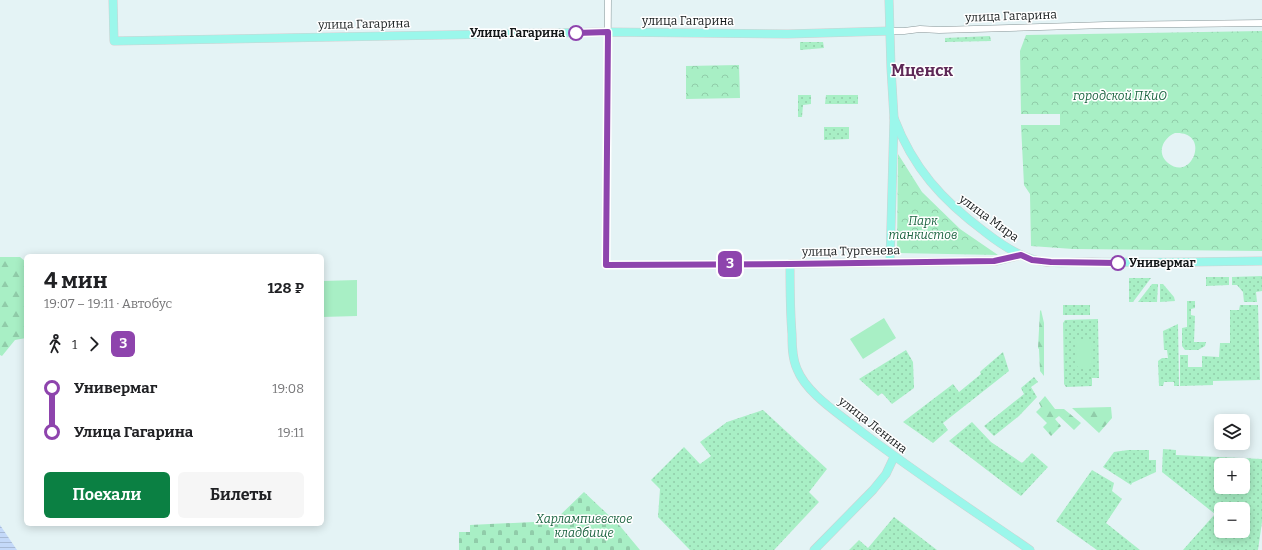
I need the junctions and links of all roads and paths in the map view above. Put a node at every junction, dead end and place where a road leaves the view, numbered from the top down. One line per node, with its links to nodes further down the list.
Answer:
1 (113, 0): 6 (main road, улица Гагарина)
2 (608, 0): 6 (street)
3 (889, 0): 5 (main road, улица Мира)
4 (1262, 23): 5 (street, улица Гагарина)
5 (889, 31): 6 (main road, улица Гагарина); 7 (main road, улица Мира)
6 (608, 32): 11 (street, улица Тургенева)
7 (894, 118): 8 (main road, улица Мира); 10 (main road, улица Мира)
8 (1021, 255): 9 (main road); 10 (main road, улица Тургенева)
9 (1262, 261)
10 (890, 262): 11 (main road, улица Тургенева)
11 (790, 264): 12 (main road, улица Ленина)
12 (894, 457): 13 (main road); 14 (main road, улица Ленина)
13 (814, 550)
14 (1030, 550)

